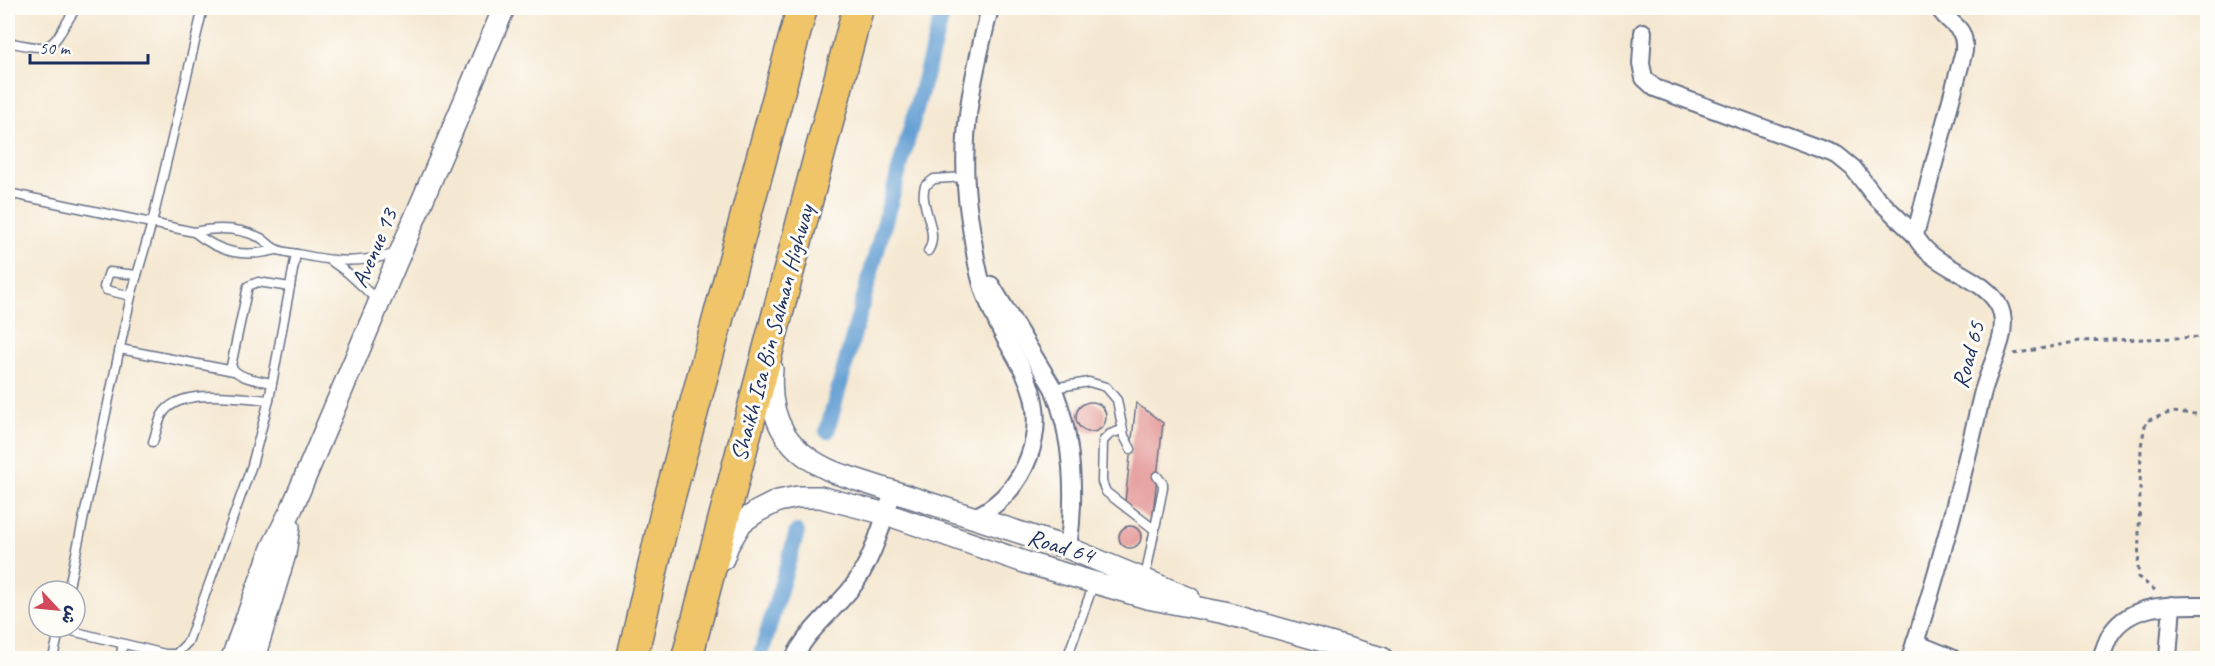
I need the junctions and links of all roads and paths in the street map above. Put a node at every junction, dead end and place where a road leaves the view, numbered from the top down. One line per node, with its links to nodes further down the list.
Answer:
1 (76, 8): 9 (lane)
2 (203, 8): 12 (lane)
3 (504, 8): 17 (street, Avenue 13)
4 (802, 8): 41 (highway)
5 (858, 8): 25 (highway, Shaikh Isa Bin Salman Highway)
6 (990, 8): 10 (street)
7 (1939, 8): 14 (street)
8 (1643, 32): 14 (street, Road 65)
9 (8, 42)
10 (965, 177): 16 (lane); 20 (street)
11 (8, 193): 12 (lane)
12 (152, 223): 13 (lane); 21 (lane)
13 (194, 232): 15 (lane); 15 (lane)
14 (1915, 235): 29 (street, Road 65)
15 (276, 250): 18 (lane)
16 (928, 251)
17 (399, 252): 19 (lane); 24 (street, Avenue 13)
18 (296, 254): 19 (lane); 22 (lane)
19 (330, 261): 24 (lane)
20 (979, 264): 31 (street); 32 (street)
21 (137, 275): 23 (lane); 23 (lane)
22 (290, 287): 28 (lane); 30 (lane)
23 (131, 296): 27 (lane)
24 (378, 302): 40 (street, Avenue 13)
25 (777, 314): 39 (street, Road 64); 64 (highway, Shaikh Isa Bin Salman Highway)
26 (2208, 337): 29 (path)
27 (120, 349): 28 (lane); 48 (lane)
28 (234, 371): 30 (lane)
29 (1988, 373): 56 (street, Road 65)
30 (272, 383): 33 (lane)
31 (1053, 388): 32 (street); 35 (lane); 45 (street)
32 (1032, 392): 43 (street)
33 (269, 400): 36 (lane); 55 (lane)
34 (2208, 415): 50 (path)
35 (1122, 430): 37 (lane); 44 (lane)
36 (153, 442)
37 (1131, 449)
38 (1157, 476): 44 (lane)
39 (893, 492): 42 (street); 43 (street, Road 64)
40 (292, 508): 60 (street, Avenue 13); 61 (street, Avenue 13)
41 (666, 511): 62 (highway); 63 (highway)
42 (885, 514): 46 (street, Road 64); 64 (street, Road 64); 65 (street)
43 (972, 518): 45 (street, Road 64)
44 (1155, 530): 47 (lane)
45 (1068, 548): 46 (street); 47 (street, Road 64)
46 (1062, 573): 49 (street, Road 64)
47 (1144, 578): 52 (street, Road 64)
48 (71, 579)
49 (1094, 583): 52 (street, Road 64); 66 (lane)
50 (2172, 604): 51 (street); 69 (street); 70 (street)
51 (2208, 605)
52 (1225, 613): 57 (street, Road 64)
53 (87, 634): 55 (lane)
54 (57, 639): 58 (lane)
55 (123, 644): 59 (lane)
56 (1913, 651): 68 (street)
57 (1358, 655): 67 (street, Road 64)
58 (53, 658)
59 (120, 658)
60 (232, 658)
61 (254, 658)
62 (613, 658)
63 (632, 658)
64 (687, 658)
65 (794, 658)
66 (1067, 658)
67 (1382, 658)
68 (1952, 658)
69 (2101, 658)
70 (2168, 658)

